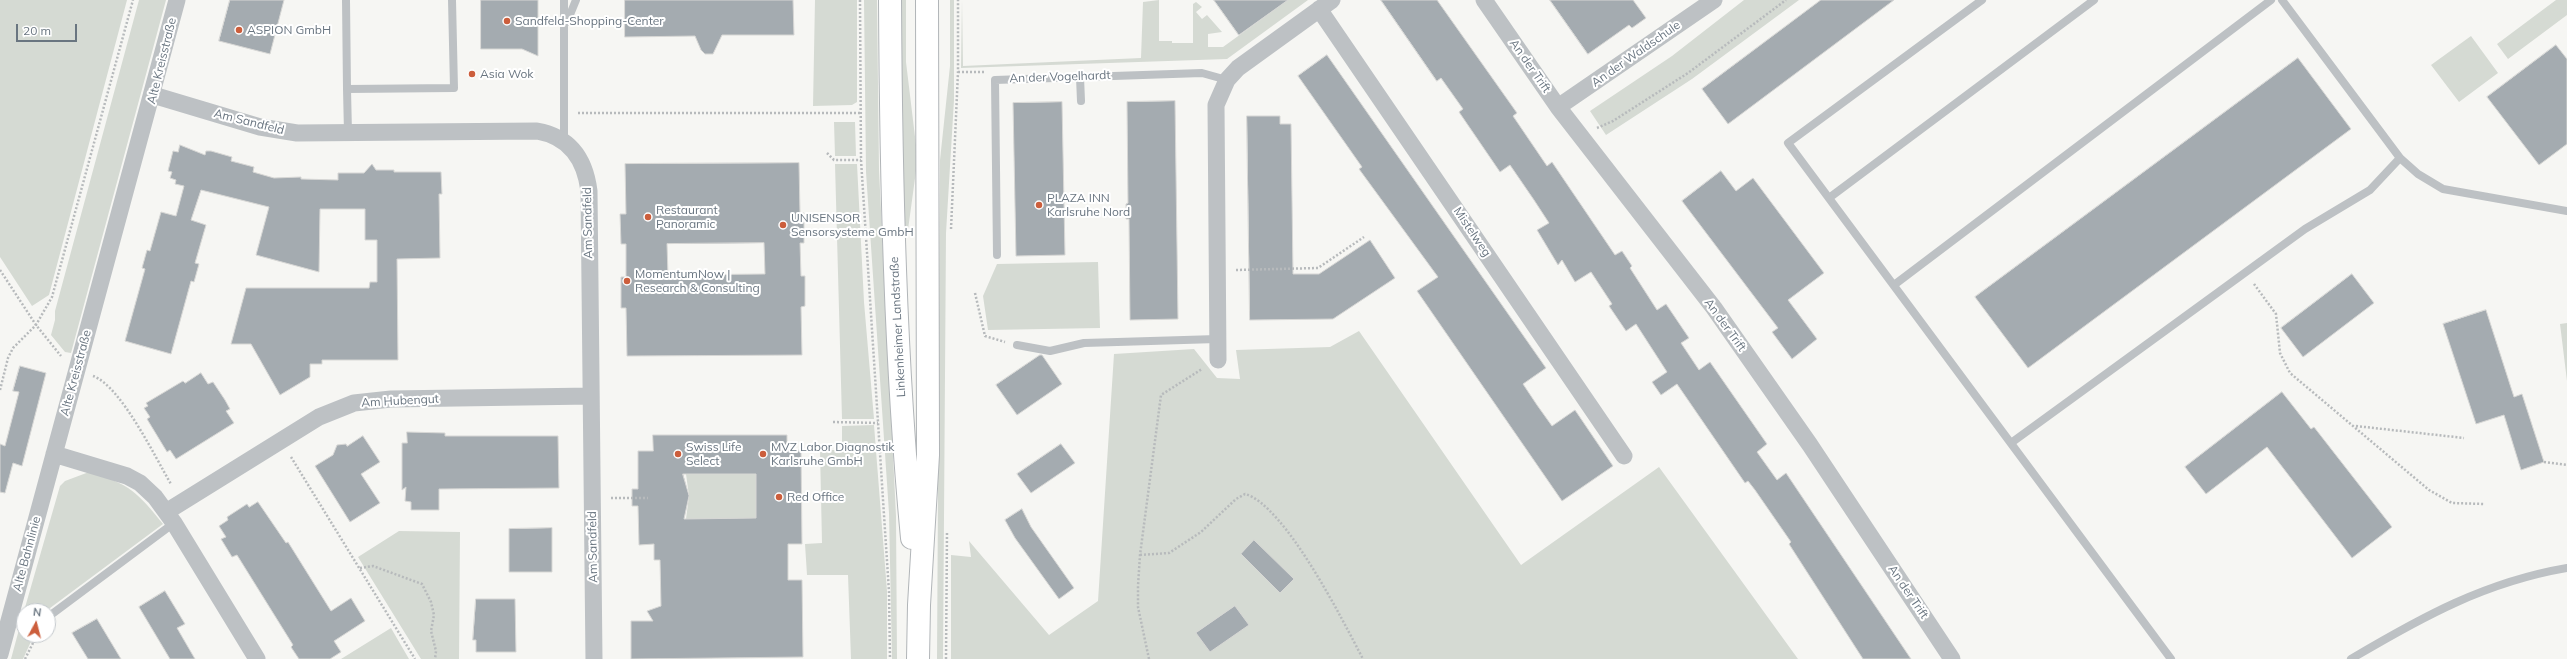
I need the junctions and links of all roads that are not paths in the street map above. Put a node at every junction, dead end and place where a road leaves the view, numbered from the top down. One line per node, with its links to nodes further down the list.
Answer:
1 (177, 0): 19 (street, Alte Kreisstraße)
2 (346, 0): 18 (lane)
3 (452, 0): 18 (lane)
4 (564, 0): 15 (lane)
5 (576, 0): 15 (lane)
6 (890, 0): 38 (main road, Linkenheimer Landstraße)
7 (927, 0): 38 (main road, Linkenheimer Landstraße)
8 (1484, 0): 21 (street, An der Trift)
9 (1714, 0): 21 (street, An der Waldschule)
10 (1982, 0): 25 (lane)
11 (2094, 0): 25 (lane)
12 (2271, 0): 28 (lane)
13 (2282, 0): 24 (lane)
14 (1326, 5): 17 (street); 35 (street, Mistelweg)
15 (564, 31): 23 (lane)
16 (1080, 77): 17 (lane, An der Vogelhardt); 20 (lane); 27 (lane, An der Vogelhardt)
17 (1227, 80): 29 (street)
18 (347, 89): 22 (lane)
19 (153, 95): 22 (street, Am Sandfeld); 34 (street, Alte Kreisstraße)
20 (1081, 101)
21 (1558, 107): 45 (street, An der Trift)
22 (348, 134): 23 (street, Am Sandfeld)
23 (564, 140): 32 (street, Am Sandfeld)
24 (2400, 158): 26 (lane); 33 (lane)
25 (1829, 198): 28 (lane)
26 (2567, 211)
27 (997, 255)
28 (1894, 285): 33 (lane)
29 (1217, 339): 30 (lane); 31 (street)
30 (1017, 346)
31 (1218, 360)
32 (591, 396): 36 (street, Am Hubengut); 43 (street, Am Sandfeld)
33 (2011, 443): 46 (lane)
34 (54, 454): 36 (street); 40 (street, Alte Bahnlinie)
35 (1624, 456)
36 (170, 518): 39 (lane); 42 (street)
37 (2567, 568): 41 (lane)
38 (919, 605): 44 (main road, Linkenheimer Landstraße)
39 (56, 611)
40 (0, 654)
41 (2355, 658)
42 (257, 659)
43 (594, 659)
44 (918, 659)
45 (1952, 659)
46 (2170, 659)

